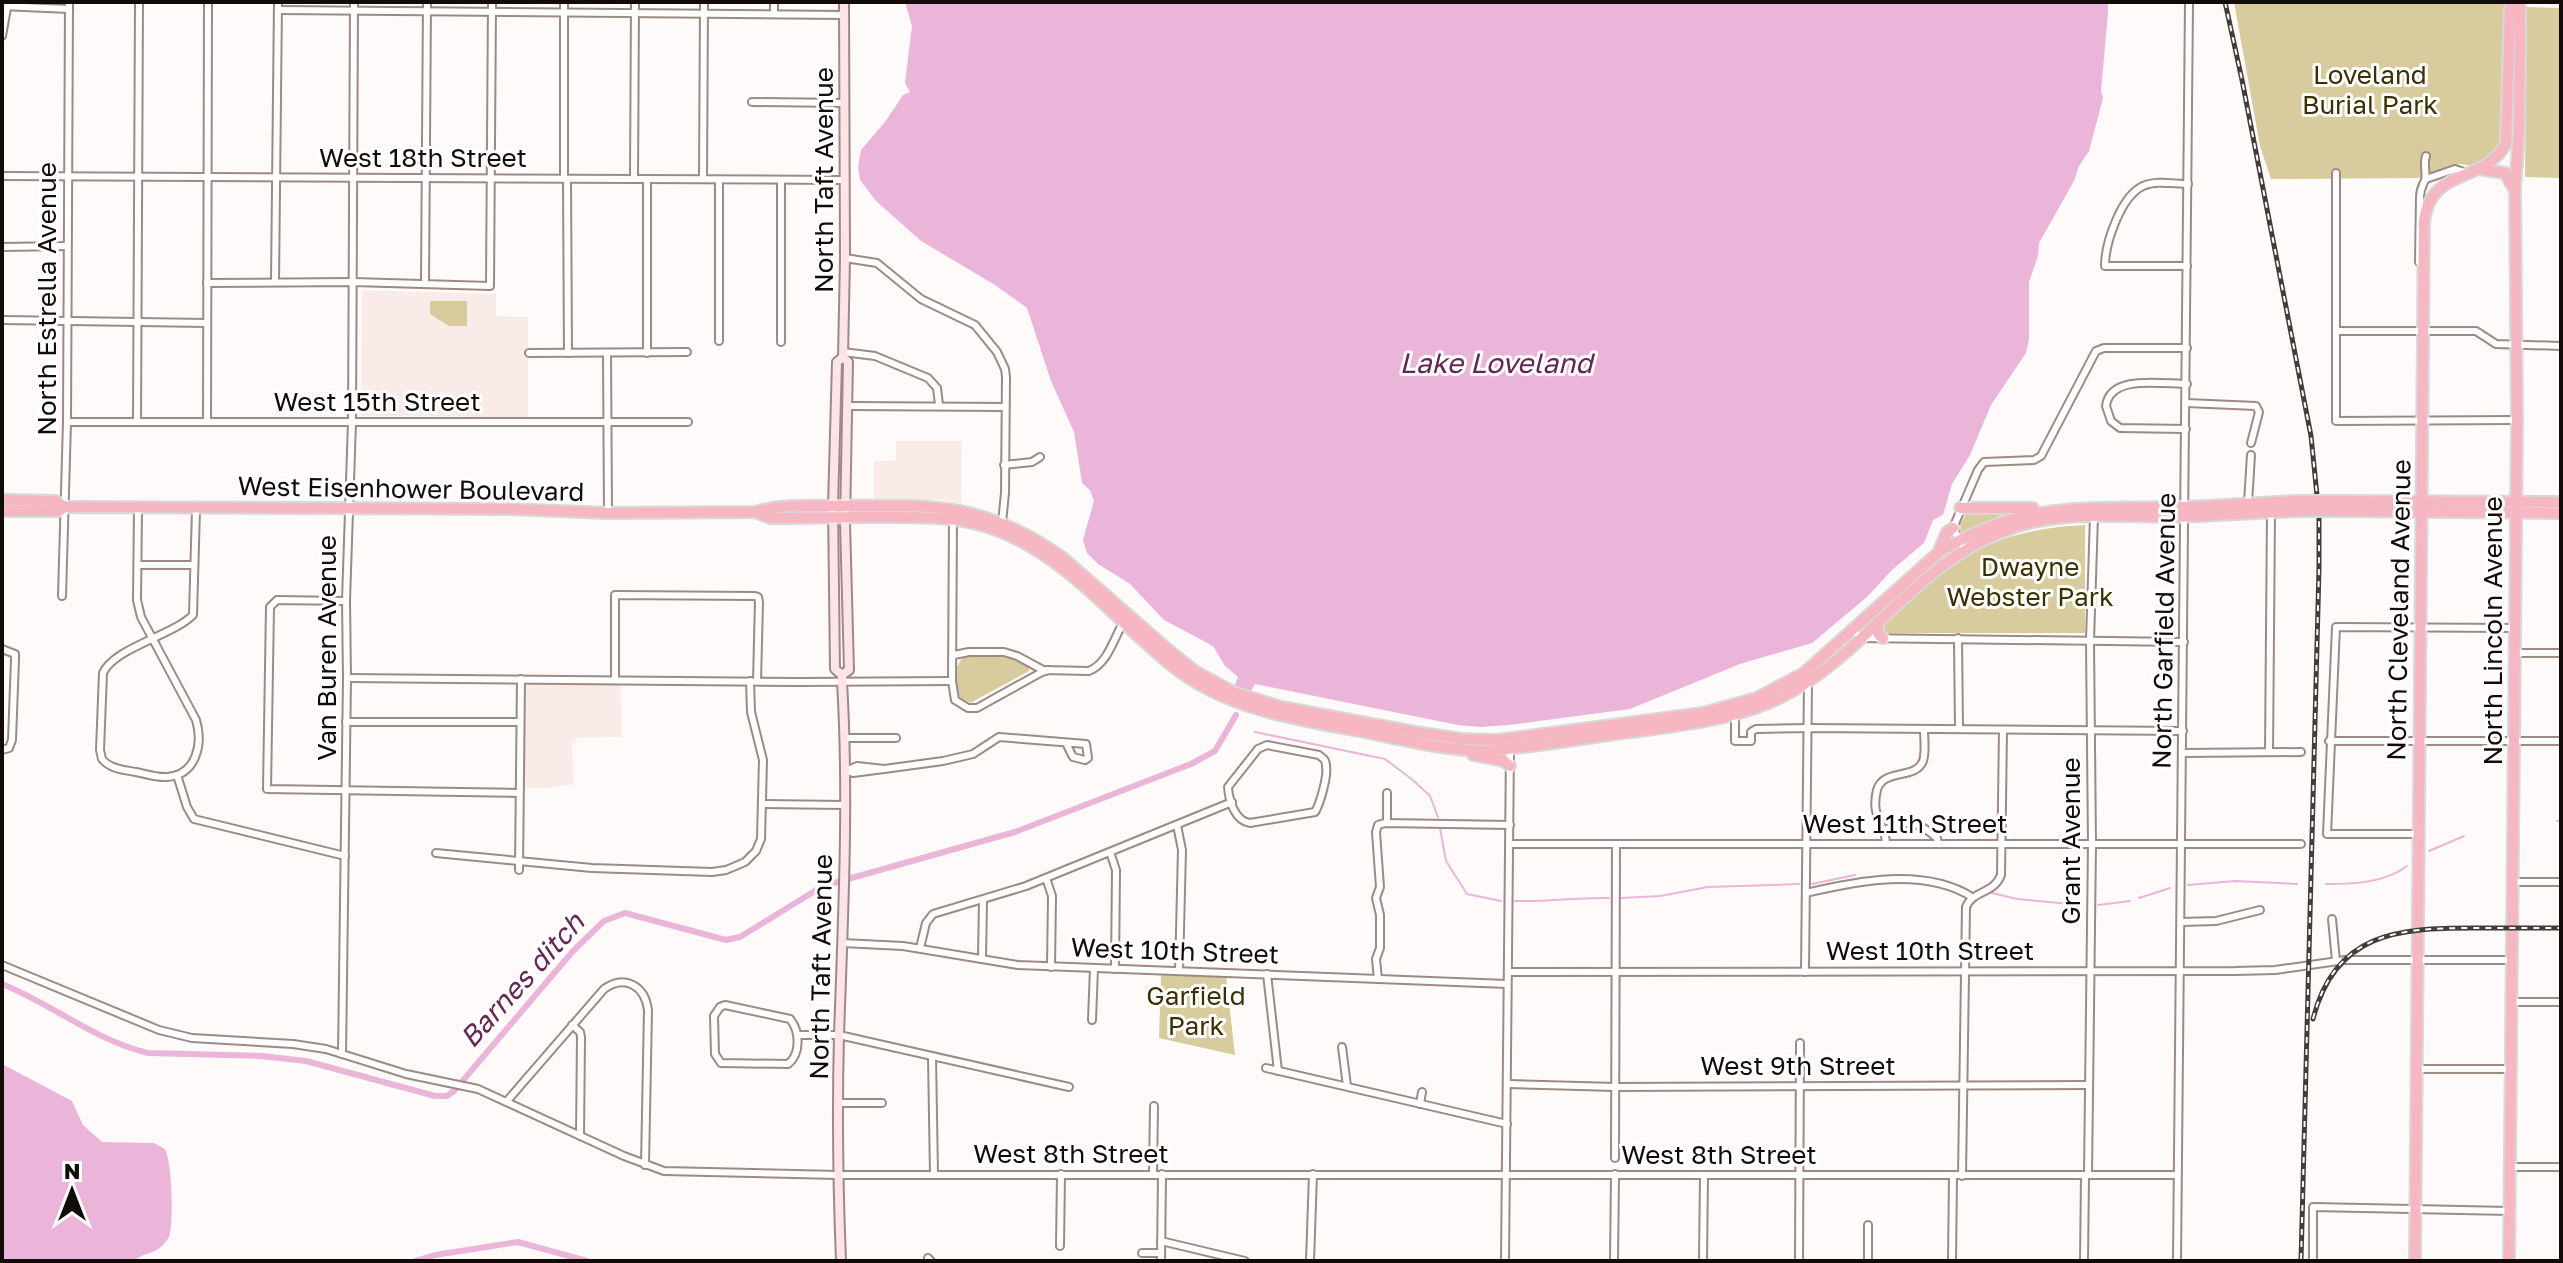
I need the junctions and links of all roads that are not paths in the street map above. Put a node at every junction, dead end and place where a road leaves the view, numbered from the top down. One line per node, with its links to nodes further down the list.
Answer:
1 (139, 2): 33 (street)
2 (208, 2): 34 (street)
3 (354, 2): 16 (street, Van Buren Avenue)
4 (427, 2): 17 (street)
5 (492, 2): 18 (street)
6 (564, 2): 19 (street)
7 (635, 2): 20 (street)
8 (704, 2): 21 (street)
9 (774, 2): 22 (street)
10 (844, 2): 23 (main road, North Taft Avenue)
11 (2189, 2): 47 (street, North Garfield Avenue)
12 (2515, 2): 28 (highway); 48 (highway, North Lincoln Avenue)
13 (69, 6): 15 (street); 32 (street, North Estrella Avenue)
14 (278, 6): 16 (street); 35 (street)
15 (5, 7): 24 (street)
16 (354, 11): 17 (street); 36 (street, Van Buren Avenue)
17 (427, 11): 18 (street); 37 (street)
18 (492, 12): 19 (street); 38 (street)
19 (564, 12): 20 (street); 39 (street)
20 (635, 13): 21 (street); 40 (street)
21 (704, 14): 22 (street); 42 (street)
22 (774, 14): 23 (street)
23 (844, 15): 26 (main road, North Taft Avenue)
24 (2, 36)
25 (752, 102): 26 (street)
26 (845, 103): 46 (main road, North Taft Avenue)
27 (2426, 156): 43 (street)
28 (2479, 170): 30 (highway, North Cleveland Avenue); 48 (highway)
29 (2336, 173): 63 (street)
30 (2467, 173): 43 (street); 53 (highway, North Cleveland Avenue)
31 (2, 176): 32 (street, West 18th Street)
32 (68, 176): 33 (street, West 18th Street); 49 (street, North Estrella Avenue)
33 (138, 176): 34 (street, West 18th Street); 60 (street)
34 (207, 177): 35 (street, West 18th Street); 56 (street)
35 (276, 177): 36 (street, West 18th Street); 54 (street)
36 (353, 178): 37 (street, West 18th Street); 55 (street, Van Buren Avenue)
37 (426, 178): 38 (street, West 18th Street); 57 (street)
38 (491, 178): 39 (street, West 18th Street); 57 (street)
39 (566, 179): 40 (street, West 18th Street); 71 (street)
40 (634, 179): 41 (street, West 18th Street)
41 (647, 179): 42 (street, West 18th Street); 73 (street)
42 (703, 179): 44 (street, West 18th Street)
43 (2426, 179): 53 (street)
44 (719, 180): 45 (street, West 18th Street); 64 (street)
45 (781, 180): 46 (street, West 18th Street); 65 (street)
46 (845, 180): 51 (main road, North Taft Avenue)
47 (2188, 184): 52 (street, North Garfield Avenue); 52 (street)
48 (2515, 190): 66 (highway, North Lincoln Avenue)
49 (67, 246): 50 (street); 59 (street, North Estrella Avenue)
50 (2, 247)
51 (845, 258): 74 (main road, North Taft Avenue); 79 (street)
52 (2187, 266): 68 (street, North Garfield Avenue)
53 (2424, 271): 62 (highway, North Cleveland Avenue)
54 (275, 282): 55 (street); 56 (street)
55 (353, 282): 57 (street); 85 (street, Van Buren Avenue)
56 (207, 283): 61 (street)
57 (425, 284)
58 (2, 320): 59 (street)
59 (67, 320): 60 (street); 82 (street, North Estrella Avenue)
60 (138, 323): 61 (street); 83 (street)
61 (207, 323): 84 (street)
62 (2424, 330): 63 (street); 66 (street); 80 (highway, North Cleveland Avenue)
63 (2337, 331): 80 (street)
64 (719, 341)
65 (781, 342)
66 (2516, 345): 67 (street); 81 (highway, North Lincoln Avenue)
67 (2561, 346)
68 (2187, 348): 75 (street, North Garfield Avenue); 100 (street)
69 (687, 352): 73 (street)
70 (529, 353): 71 (street)
71 (568, 353): 72 (street)
72 (607, 353): 73 (street); 86 (street)
73 (647, 353)
74 (843, 355): 77 (street); 78 (main road, North Taft Avenue); 106 (main road, North Taft Avenue)
75 (2187, 384): 76 (street, North Garfield Avenue); 88 (street)
76 (2186, 403): 88 (street, North Garfield Avenue); 89 (street)
77 (939, 405): 78 (street); 79 (street)
78 (848, 406): 107 (main road, North Taft Avenue)
79 (1005, 407): 92 (street)
80 (2423, 420): 81 (street); 97 (highway, North Cleveland Avenue)
81 (2517, 420): 94 (highway, North Lincoln Avenue)
82 (67, 422): 83 (street, West 15th Street); 98 (street, North Estrella Avenue)
83 (137, 422): 84 (street, West 15th Street)
84 (207, 422): 85 (street, West 15th Street)
85 (352, 422): 86 (street, West 15th Street); 103 (street, Van Buren Avenue)
86 (608, 422): 87 (street, West 15th Street); 110 (street)
87 (688, 422)
88 (2186, 429): 109 (street, North Garfield Avenue)
89 (2251, 443)
90 (2251, 455): 96 (street)
91 (1040, 457): 92 (street)
92 (1004, 465): 114 (street)
93 (2, 500): 98 (highway, West Eisenhower Boulevard)
94 (2516, 501): 95 (highway); 97 (highway); 113 (highway, North Lincoln Avenue)
95 (2561, 502)
96 (2248, 503): 99 (highway, West Eisenhower Boulevard); 109 (highway, West Eisenhower Boulevard)
97 (2422, 506): 99 (highway, bridge); 113 (highway); 124 (highway, North Cleveland Avenue)
98 (66, 507): 101 (highway, West Eisenhower Boulevard); 105 (highway, West Eisenhower Boulevard); 120 (street, North Estrella Avenue)
99 (2271, 507): 109 (highway, West Eisenhower Boulevard); 164 (street)
100 (1960, 508): 104 (highway); 115 (street)
101 (138, 509): 102 (highway, West Eisenhower Boulevard); 118 (street)
102 (196, 509): 103 (highway, West Eisenhower Boulevard); 119 (street)
103 (351, 509): 110 (highway, West Eisenhower Boulevard); 121 (street, Van Buren Avenue)
104 (2050, 510): 108 (highway, West Eisenhower Boulevard); 116 (highway, West Eisenhower Boulevard)
105 (2, 511)
106 (833, 512): 107 (highway, West Eisenhower Boulevard); 110 (highway, West Eisenhower Boulevard); 138 (main road, North Taft Avenue)
107 (846, 512): 112 (highway, West Eisenhower Boulevard); 138 (main road, North Taft Avenue)
108 (2094, 512): 109 (highway, West Eisenhower Boulevard); 116 (highway, West Eisenhower Boulevard); 130 (street, Grant Avenue)
109 (2186, 512): 131 (street, North Garfield Avenue)
110 (608, 513)
111 (2561, 513): 113 (highway)
112 (953, 514): 114 (highway, West Eisenhower Boulevard); 135 (street)
113 (2516, 514): 125 (highway, North Lincoln Avenue)
114 (1001, 526): 122 (highway, West Eisenhower Boulevard)
115 (1953, 528): 116 (street); 117 (highway)
116 (1961, 545): 117 (highway, West Eisenhower Boulevard); 123 (highway, West Eisenhower Boulevard)
117 (1937, 554): 126 (highway, West Eisenhower Boulevard)
118 (138, 565): 119 (street); 129 (street)
119 (194, 565): 129 (street)
120 (62, 596)
121 (346, 601): 137 (street, Van Buren Avenue); 170 (street)
122 (1125, 617): 136 (street); 161 (highway, West Eisenhower Boulevard); 163 (highway, West Eisenhower Boulevard)
123 (1877, 623): 126 (highway, West Eisenhower Boulevard); 127 (highway)
124 (2421, 627): 125 (street); 156 (street); 157 (highway, North Cleveland Avenue)
125 (2515, 628): 133 (highway, North Lincoln Avenue)
126 (1857, 634): 127 (street); 143 (highway, West Eisenhower Boulevard); 144 (highway, West Eisenhower Boulevard)
127 (1883, 638): 128 (street)
128 (1958, 638): 130 (street); 150 (street)
129 (152, 639): 169 (street); 169 (street)
130 (2090, 641): 131 (street); 152 (street, Grant Avenue)
131 (2184, 642): 153 (street, North Garfield Avenue)
132 (2, 649): 162 (street)
133 (2515, 653): 134 (street); 158 (highway, North Lincoln Avenue)
134 (2561, 653)
135 (954, 655): 136 (street); 142 (street)
136 (1049, 670): 142 (street)
137 (347, 678): 139 (street); 146 (street, Van Buren Avenue)
138 (842, 678): 141 (street); 142 (street); 154 (main road, North Taft Avenue)
139 (521, 679): 140 (street); 147 (street)
140 (615, 680): 141 (street); 141 (street)
141 (754, 681): 174 (street)
142 (952, 681)
143 (1808, 682): 145 (highway, West Eisenhower Boulevard); 148 (street)
144 (1745, 702): 145 (highway); 161 (highway, West Eisenhower Boulevard)
145 (1735, 716): 148 (street); 161 (highway, West Eisenhower Boulevard)
146 (346, 722): 147 (street); 170 (street, Van Buren Avenue)
147 (519, 722): 171 (street)
148 (1808, 728): 149 (street); 183 (street)
149 (1924, 729): 150 (street); 179 (street)
150 (1959, 729): 151 (street)
151 (2003, 730): 152 (street); 186 (street)
152 (2090, 731): 153 (street); 187 (street, Grant Avenue)
153 (2183, 731): 166 (street, North Garfield Avenue)
154 (845, 738): 155 (street); 168 (main road, North Taft Avenue)
155 (896, 738)
156 (2329, 741): 157 (street); 180 (street)
157 (2420, 741): 158 (street); 180 (highway, North Cleveland Avenue)
158 (2514, 741): 159 (street); 196 (highway, North Lincoln Avenue)
159 (2561, 741)
160 (1066, 743): 168 (street)
161 (1510, 744): 163 (highway, West Eisenhower Boulevard); 167 (street)
162 (2, 750)
163 (1464, 750): 167 (highway)
164 (2269, 752): 165 (street); 166 (street)
165 (2301, 752)
166 (2183, 753): 188 (street, North Garfield Avenue)
167 (1510, 766): 178 (street)
168 (846, 770): 175 (main road, North Taft Avenue)
169 (177, 775): 192 (street)
170 (346, 792): 171 (street); 192 (street, Van Buren Avenue)
171 (519, 793): 193 (street)
172 (1387, 793): 176 (street)
173 (1232, 802): 173 (street); 177 (street)
174 (763, 804): 175 (street); 193 (street)
175 (844, 805): 204 (main road, North Taft Avenue)
176 (1387, 823): 178 (street); 222 (street)
177 (1177, 825): 190 (street); 214 (street)
178 (1510, 825): 181 (street)
179 (1885, 830): 184 (street); 185 (street)
180 (2419, 834): 207 (highway, North Cleveland Avenue)
181 (1510, 844): 182 (street, West 11th Street); 219 (street)
182 (1616, 844): 183 (street, West 11th Street); 215 (street)
183 (1806, 844): 184 (street, West 11th Street); 198 (street)
184 (1886, 844): 185 (street, West 11th Street)
185 (1938, 844): 186 (street, West 11th Street)
186 (2001, 844): 187 (street, West 11th Street); 199 (street)
187 (2092, 844): 188 (street, West 11th Street); 217 (street, Grant Avenue)
188 (2181, 844): 189 (street, West 11th Street); 203 (street, North Garfield Avenue)
189 (2301, 844)
190 (1110, 852): 195 (street); 213 (street)
191 (436, 853): 193 (street)
192 (345, 856): 232 (street, Van Buren Avenue)
193 (519, 861): 194 (street)
194 (519, 870)
195 (1046, 878): 200 (street); 211 (street)
196 (2513, 882): 197 (street); 208 (highway, North Lincoln Avenue)
197 (2561, 882)
198 (1806, 893): 199 (street); 220 (street)
199 (1972, 897): 216 (street)
200 (983, 900): 205 (street); 206 (street)
201 (2260, 910): 203 (street)
202 (2332, 919): 209 (street)
203 (2181, 922): 218 (street, North Garfield Avenue)
204 (842, 943): 205 (street, West 10th Street); 229 (main road, North Taft Avenue)
205 (920, 948): 206 (street, West 10th Street)
206 (982, 959): 211 (street, West 10th Street)
207 (2418, 960): 208 (street, West 10th Street); 209 (street, West 10th Street); 235 (highway, North Cleveland Avenue)
208 (2512, 960): 224 (highway, North Lincoln Avenue)
209 (2336, 961): 218 (street, West 10th Street)
210 (2, 965): 232 (street, West 8th Street)
211 (1051, 967): 212 (street, West 10th Street)
212 (1094, 968): 213 (street, West 10th Street); 226 (street)
213 (1115, 969): 214 (street, West 10th Street)
214 (1179, 971): 221 (street, West 10th Street)
215 (1617, 971): 219 (street, West 10th Street); 220 (street, West 10th Street); 244 (street)
216 (1965, 971): 217 (street, West 10th Street); 220 (street, West 10th Street); 242 (street)
217 (2090, 971): 218 (street, West 10th Street); 239 (street, Grant Avenue)
218 (2180, 971): 267 (street, North Garfield Avenue)
219 (1509, 972): 223 (street)
220 (1805, 972)
221 (1267, 974): 222 (street, West 10th Street); 237 (street)
222 (1378, 979): 223 (street, West 10th Street)
223 (1507, 984): 238 (street)
224 (2512, 1002): 225 (street); 236 (highway, North Lincoln Avenue)
225 (2561, 1002)
226 (1092, 1020)
227 (572, 1025): 246 (street); 252 (street); 254 (street)
228 (798, 1035): 228 (street); 229 (street)
229 (839, 1035): 233 (street); 247 (main road, North Taft Avenue)
230 (1800, 1043): 241 (street)
231 (1342, 1047): 240 (street)
232 (342, 1054): 246 (street, West 8th Street)
233 (932, 1057): 243 (street); 257 (street)
234 (1266, 1068): 237 (street)
235 (2417, 1069): 236 (street); 271 (highway, North Cleveland Avenue)
236 (2511, 1069): 255 (highway, North Lincoln Avenue)
237 (1278, 1071): 240 (street)
238 (1508, 1084): 244 (street, West 9th Street); 251 (street)
239 (2089, 1085): 242 (street, West 9th Street); 266 (street, Grant Avenue)
240 (1347, 1086): 249 (street)
241 (1800, 1086): 242 (street, West 9th Street); 244 (street, West 9th Street); 268 (street)
242 (1963, 1086): 270 (street)
243 (1069, 1087)
244 (1616, 1087): 253 (street)
245 (1422, 1092): 249 (street)
246 (507, 1101): 252 (street, West 8th Street)
247 (838, 1103): 248 (street); 264 (main road, North Taft Avenue)
248 (882, 1103)
249 (1420, 1104): 251 (street)
250 (1154, 1106): 259 (street)
251 (1507, 1124): 262 (street)
252 (580, 1136): 254 (street, West 8th Street)
253 (1615, 1158)
254 (645, 1165): 264 (street, West 8th Street)
255 (2511, 1167): 256 (street); 272 (highway, North Lincoln Avenue)
256 (2561, 1167)
257 (934, 1174): 258 (street, West 8th Street); 264 (street, West 8th Street)
258 (1061, 1174): 259 (street, West 8th Street); 275 (street)
259 (1153, 1174): 260 (street, West 8th Street)
260 (1162, 1174): 261 (street, West 8th Street); 274 (street)
261 (1313, 1174): 262 (street, West 8th Street); 280 (street)
262 (1506, 1174): 263 (street, West 8th Street); 281 (street)
263 (1615, 1174): 265 (street, West 8th Street); 282 (street)
264 (838, 1175): 278 (main road, North Taft Avenue)
265 (1704, 1175): 268 (street, West 8th Street); 283 (street)
266 (2086, 1175): 267 (street, West 8th Street); 270 (street, West 8th Street); 287 (street, Grant Avenue)
267 (2177, 1175): 288 (street, North Garfield Avenue)
268 (1800, 1176): 269 (street, West 8th Street); 284 (street)
269 (1953, 1176): 270 (street, West 8th Street); 286 (street)
270 (1962, 1176)
271 (2416, 1209): 272 (street); 289 (street); 290 (highway, North Cleveland Avenue)
272 (2510, 1211): 291 (highway, North Lincoln Avenue)
273 (1868, 1225): 285 (street)
274 (1161, 1241): 277 (street); 279 (street)
275 (1060, 1246)
276 (1142, 1253): 277 (street)
277 (1161, 1257)
278 (841, 1261)
279 (1245, 1261)
280 (1310, 1261)
281 (1505, 1261)
282 (1614, 1261)
283 (1703, 1261)
284 (1799, 1261)
285 (1868, 1261)
286 (1952, 1261)
287 (2084, 1261)
288 (2177, 1261)
289 (2313, 1261)
290 (2415, 1261)
291 (2509, 1261)

